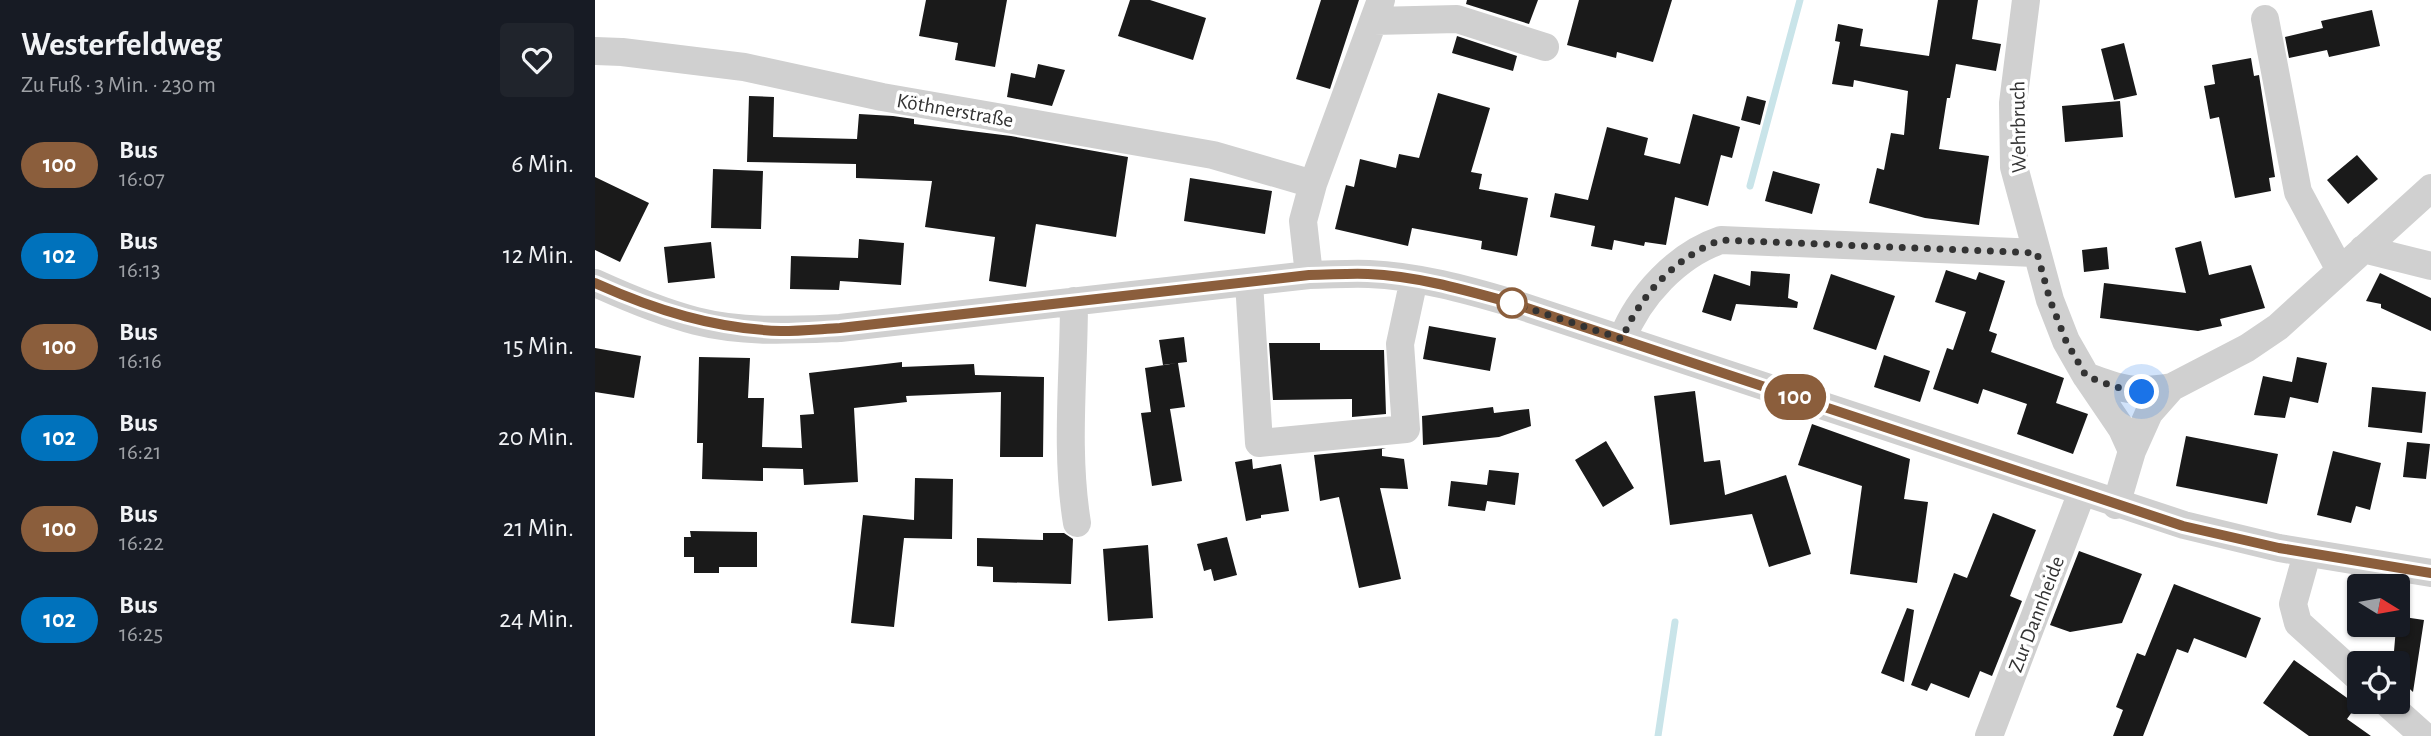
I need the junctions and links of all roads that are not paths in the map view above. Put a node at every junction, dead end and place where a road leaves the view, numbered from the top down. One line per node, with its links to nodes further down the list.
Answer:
1 (2026, 0): 9 (street, Wehrbruch)
2 (1377, 10): 4 (street); 6 (street)
3 (2265, 19): 11 (street)
4 (1545, 47)
5 (609, 51): 6 (street, Köthnerstraße)
6 (1313, 184): 12 (street)
7 (2431, 188): 8 (street)
8 (2364, 249): 10 (street); 11 (street)
9 (2037, 253): 17 (street); 18 (street, Wehrbruch)
10 (2431, 266)
11 (2340, 270): 19 (street)
12 (1309, 275): 13 (street); 14 (street)
13 (1414, 279): 14 (street); 17 (street)
14 (1249, 282): 16 (street)
15 (595, 283): 16 (street)
16 (1074, 301): 23 (street)
17 (1622, 339): 21 (street)
18 (2086, 376): 19 (street); 20 (street, Wehrbruch)
19 (2172, 387): 20 (street)
20 (2132, 451): 22 (street)
21 (2082, 492): 22 (street); 28 (street, Zur Dannheide)
22 (2116, 505): 24 (street)
23 (1077, 523)
24 (2307, 554): 25 (street); 26 (street)
25 (2431, 573)
26 (2347, 667)
27 (2399, 714): 29 (street)
28 (1989, 736)
29 (2424, 736)

